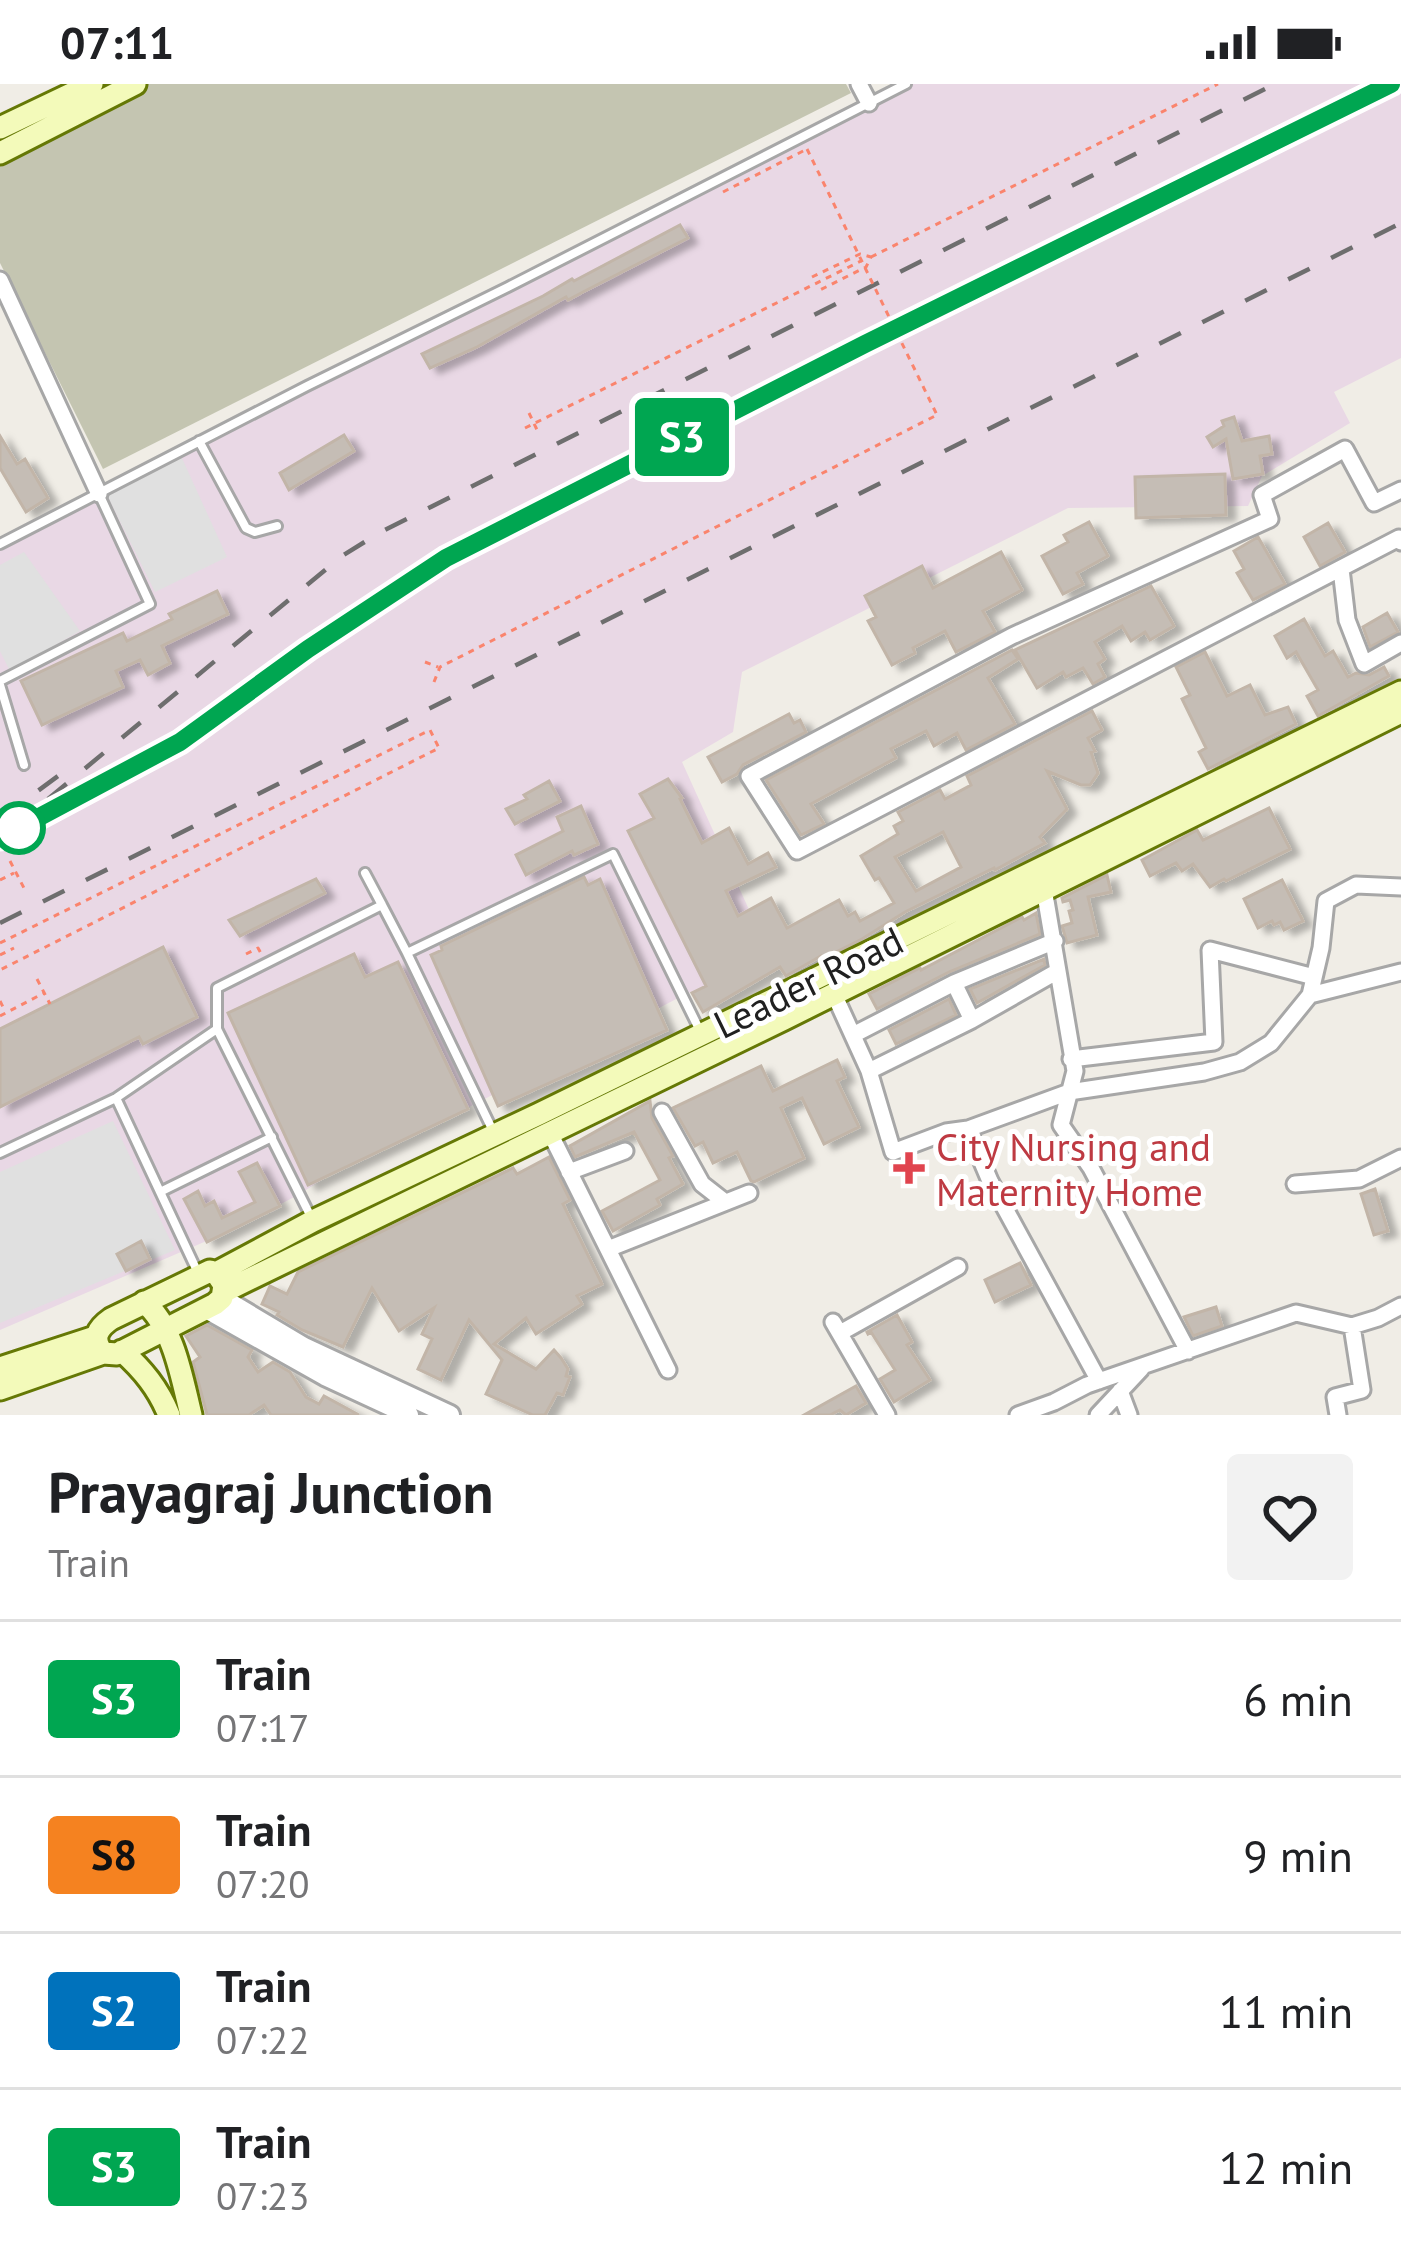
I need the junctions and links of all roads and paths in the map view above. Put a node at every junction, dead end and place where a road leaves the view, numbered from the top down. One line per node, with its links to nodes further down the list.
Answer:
1 (92, 84): 7 (main road)
2 (135, 84): 8 (main road)
3 (859, 84): 6 (street)
4 (906, 84): 6 (lane)
5 (1218, 84): 10 (path)
6 (868, 104): 18 (lane)
7 (0, 128)
8 (0, 153)
9 (742, 182): 11 (path, bridge)
10 (871, 256): 12 (path); 12 (path)
11 (861, 261): 12 (path); 27 (path, bridge)
12 (814, 279): 15 (path)
13 (0, 280): 20 (street)
14 (529, 413): 15 (path)
15 (534, 423): 16 (path); 17 (path)
16 (525, 428)
17 (539, 434)
18 (200, 441): 20 (lane); 21 (lane)
19 (1401, 490): 24 (street)
20 (99, 494): 23 (lane); 29 (lane)
21 (277, 526)
22 (1401, 542): 24 (street)
23 (0, 544)
24 (1340, 569): 25 (street)
25 (1401, 643)
26 (424, 662): 27 (path)
27 (440, 667): 28 (path)
28 (434, 682)
29 (0, 683): 32 (lane)
30 (1401, 692): 60 (main road, Leader Road)
31 (1401, 712): 38 (main road, Leader Road)
32 (24, 765)
33 (10, 861): 34 (path)
34 (16, 872): 36 (path); 39 (path)
35 (365, 873): 40 (lane)
36 (0, 880)
37 (1401, 887): 49 (street)
38 (1044, 889): 41 (street); 53 (main road, Leader Road)
39 (25, 890)
40 (382, 905): 44 (lane); 59 (lane)
41 (1055, 941): 47 (street); 51 (street)
42 (0, 943): 46 (path)
43 (14, 948): 45 (path)
44 (407, 953): 60 (lane); 69 (lane)
45 (0, 956)
46 (0, 970)
47 (1058, 971): 58 (street); 62 (street)
48 (1401, 972): 54 (street)
49 (1314, 977): 54 (street); 62 (street)
50 (37, 979): 52 (path)
51 (954, 983): 58 (street); 61 (street)
52 (44, 994): 56 (path); 57 (path)
53 (835, 994): 61 (street); 68 (main road, Leader Road)
54 (1310, 995): 64 (street)
55 (0, 1001): 57 (path)
56 (50, 1004)
57 (3, 1014)
58 (972, 1020): 63 (street)
59 (217, 1029): 65 (lane); 70 (lane)
60 (701, 1035): 69 (main road, Leader Road)
61 (853, 1035): 63 (street)
62 (1071, 1059): 64 (street)
63 (869, 1072): 67 (street)
64 (1070, 1092): 67 (street); 88 (street)
65 (116, 1098): 72 (lane); 76 (lane)
66 (662, 1112): 78 (street)
67 (968, 1129): 92 (street)
68 (550, 1132): 74 (street); 82 (main road, Leader Road)
69 (495, 1135): 79 (main road, Leader Road)
70 (272, 1137): 76 (lane); 79 (lane)
71 (626, 1150): 74 (street)
72 (0, 1153)
73 (1401, 1159): 75 (street)
74 (568, 1172): 80 (street)
75 (1295, 1184)
76 (160, 1192): 82 (lane)
77 (749, 1192): 78 (street)
78 (724, 1202): 80 (street)
79 (313, 1221): 82 (main road, Leader Road)
80 (608, 1249): 91 (street)
81 (958, 1268): 99 (street)
82 (209, 1288): 83 (main road); 86 (main road); 97 (street); 98 (street)
83 (144, 1302): 86 (main road); 87 (main road)
84 (1401, 1306): 85 (street)
85 (1352, 1326): 88 (street); 103 (street)
86 (164, 1329): 87 (main road); 96 (main road)
87 (107, 1347): 90 (main road); 93 (main road); 95 (main road)
88 (1188, 1351): 89 (street)
89 (1143, 1366): 92 (street); 94 (street)
90 (0, 1368)
91 (668, 1370)
92 (1099, 1381): 100 (street)
93 (0, 1389)
94 (1120, 1391): 101 (street); 102 (street)
95 (169, 1415)
96 (191, 1415)
97 (409, 1415)
98 (450, 1415)
99 (886, 1415)
100 (1018, 1415)
101 (1098, 1415)
102 (1129, 1415)
103 (1338, 1415)

